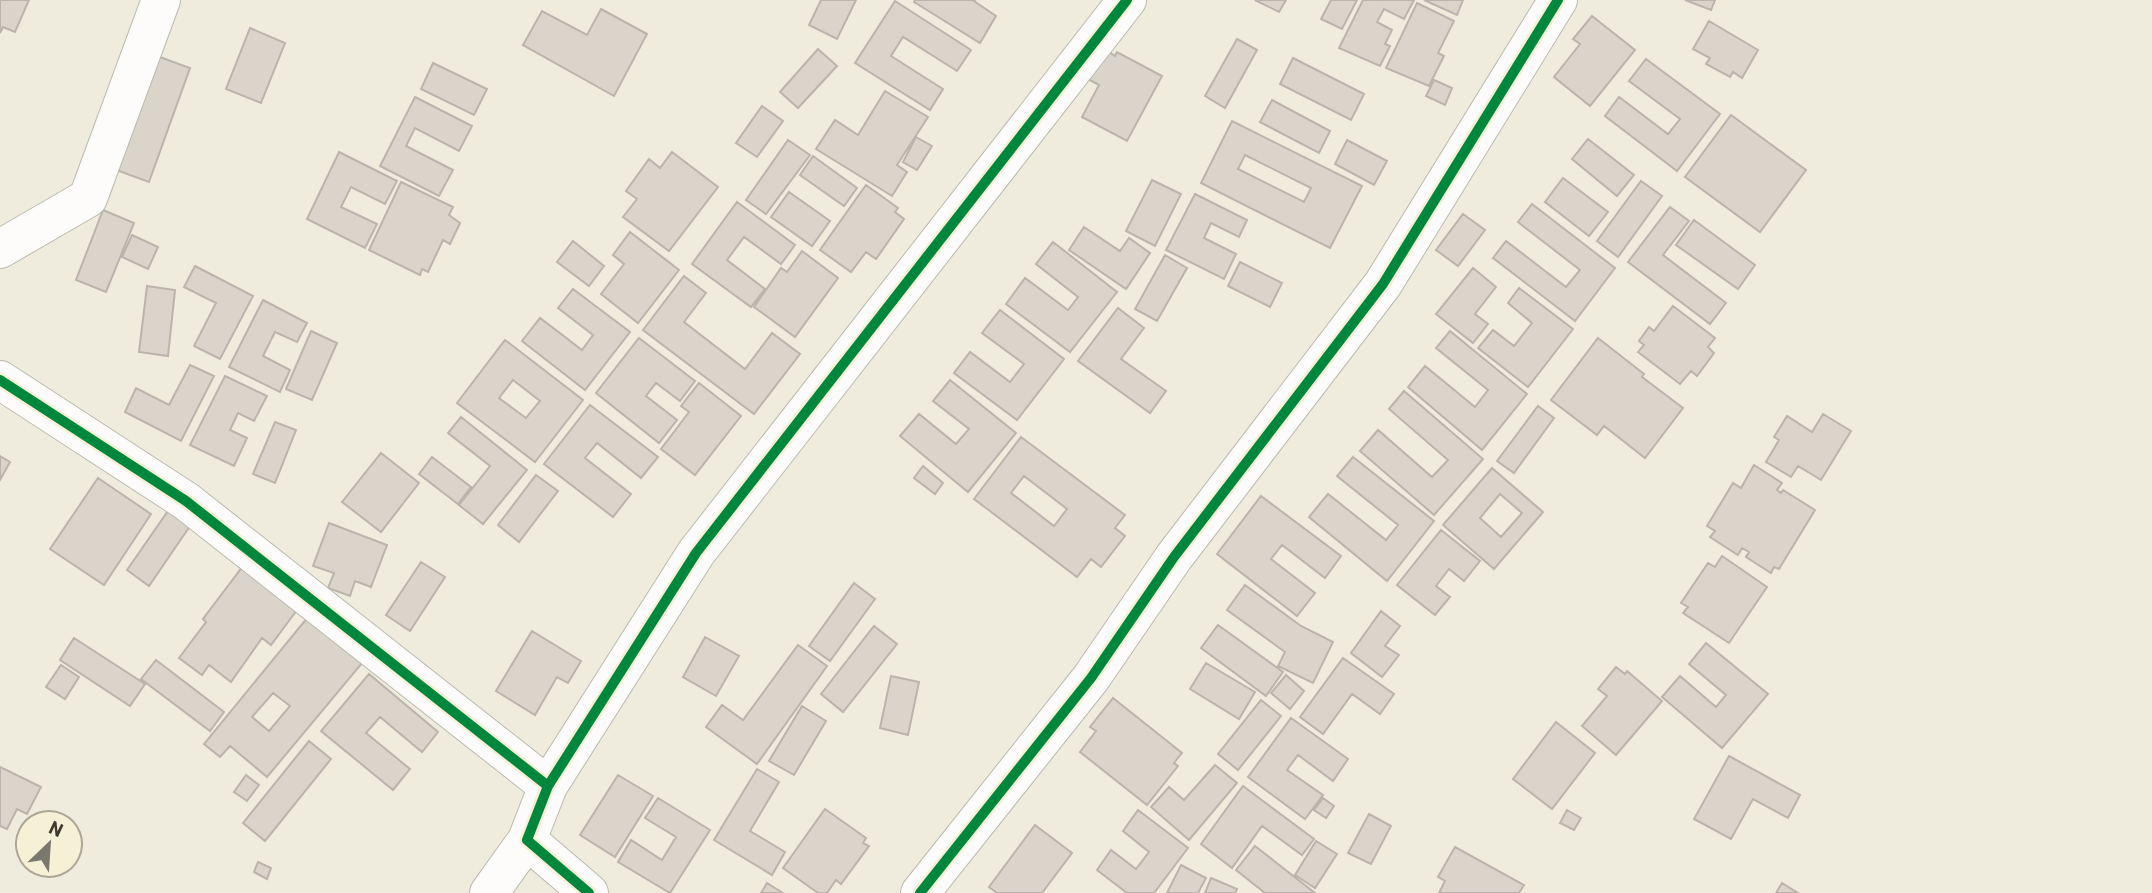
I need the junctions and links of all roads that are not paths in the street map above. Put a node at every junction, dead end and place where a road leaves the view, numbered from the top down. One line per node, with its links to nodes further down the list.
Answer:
1 (160, 0): 4 (street)
2 (1127, 0): 6 (street)
3 (1558, 0): 10 (street)
4 (0, 249)
5 (0, 380): 6 (street)
6 (548, 786): 7 (street)
7 (527, 840): 8 (street); 9 (street)
8 (489, 893)
9 (589, 893)
10 (920, 893)

